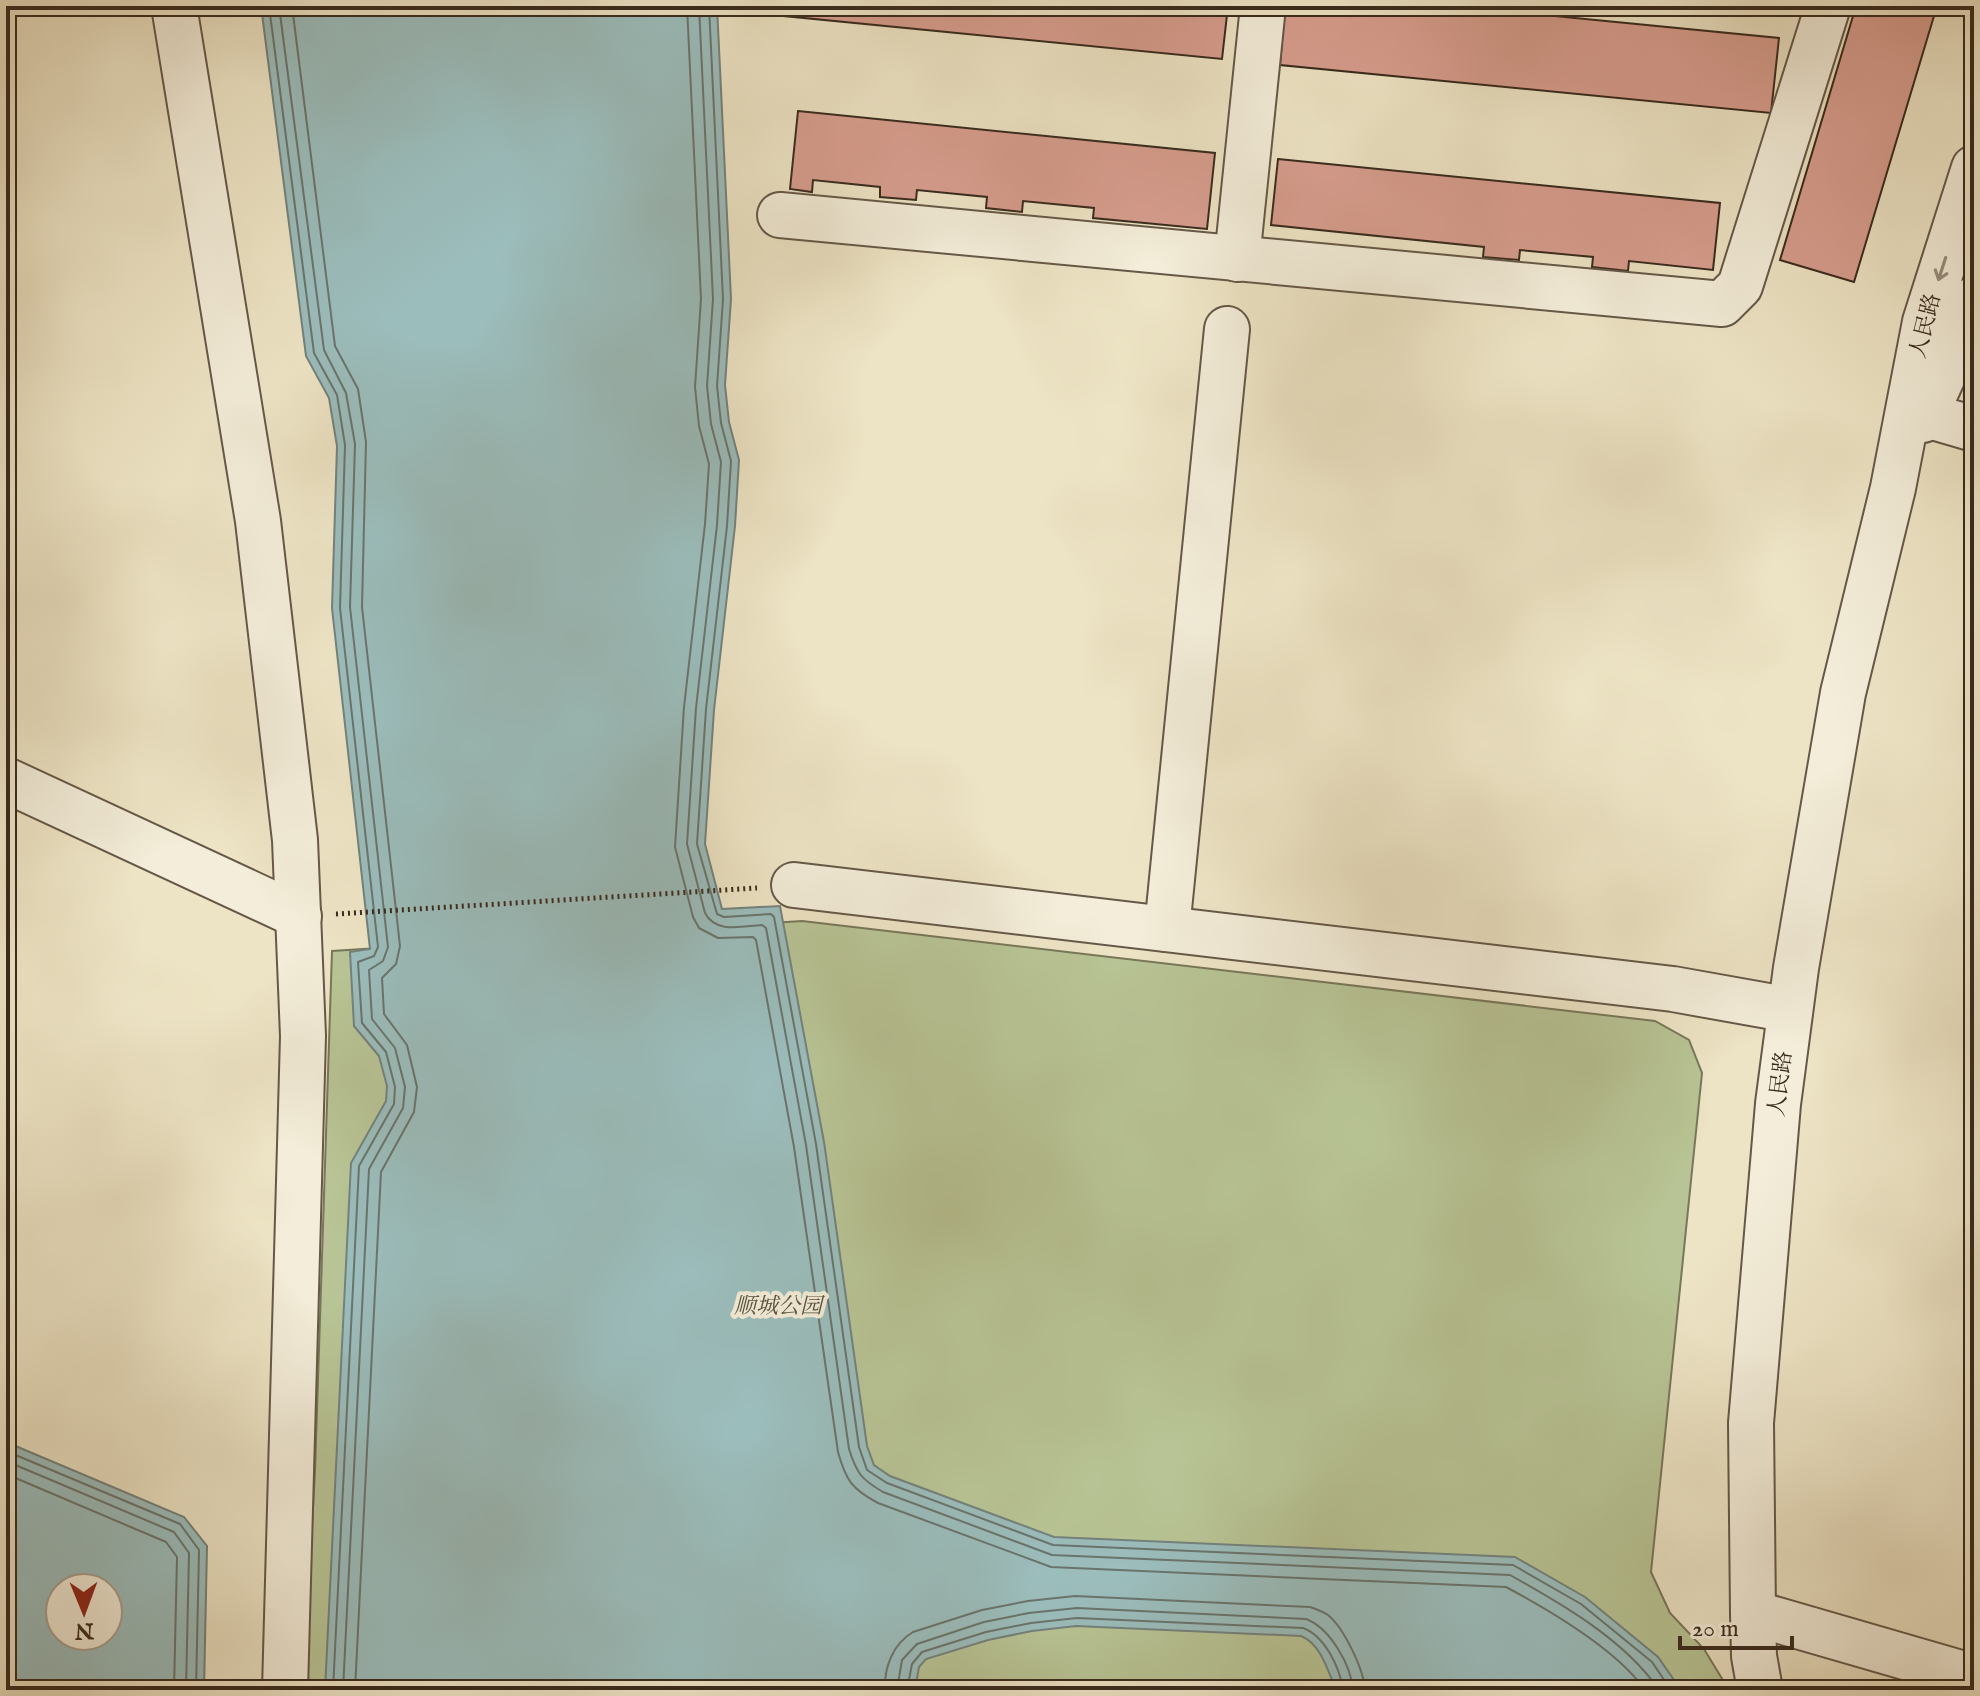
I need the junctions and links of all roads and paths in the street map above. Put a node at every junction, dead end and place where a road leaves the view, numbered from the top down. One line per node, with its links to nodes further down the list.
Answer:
1 (174, 6): 14 (street)
2 (1263, 6): 6 (street)
3 (1828, 6): 6 (street)
4 (1974, 168): 11 (street, 人民路, one-way to 11)
5 (780, 215): 6 (street)
6 (1237, 259)
7 (1974, 299): 9 (street, 人民路)
8 (1227, 329): 15 (street)
9 (1926, 415): 10 (street); 11 (street, 人民路)
10 (1974, 429)
11 (1893, 488): 16 (street, 人民路)
12 (6, 780): 14 (street)
13 (794, 885): 14 (path); 15 (street)
14 (299, 916): 19 (street)
15 (1167, 929): 16 (street)
16 (1790, 1010): 17 (street, 人民路)
17 (1753, 1613): 18 (street); 20 (street, 人民路)
18 (1974, 1677)
19 (285, 1690)
20 (1760, 1690)

